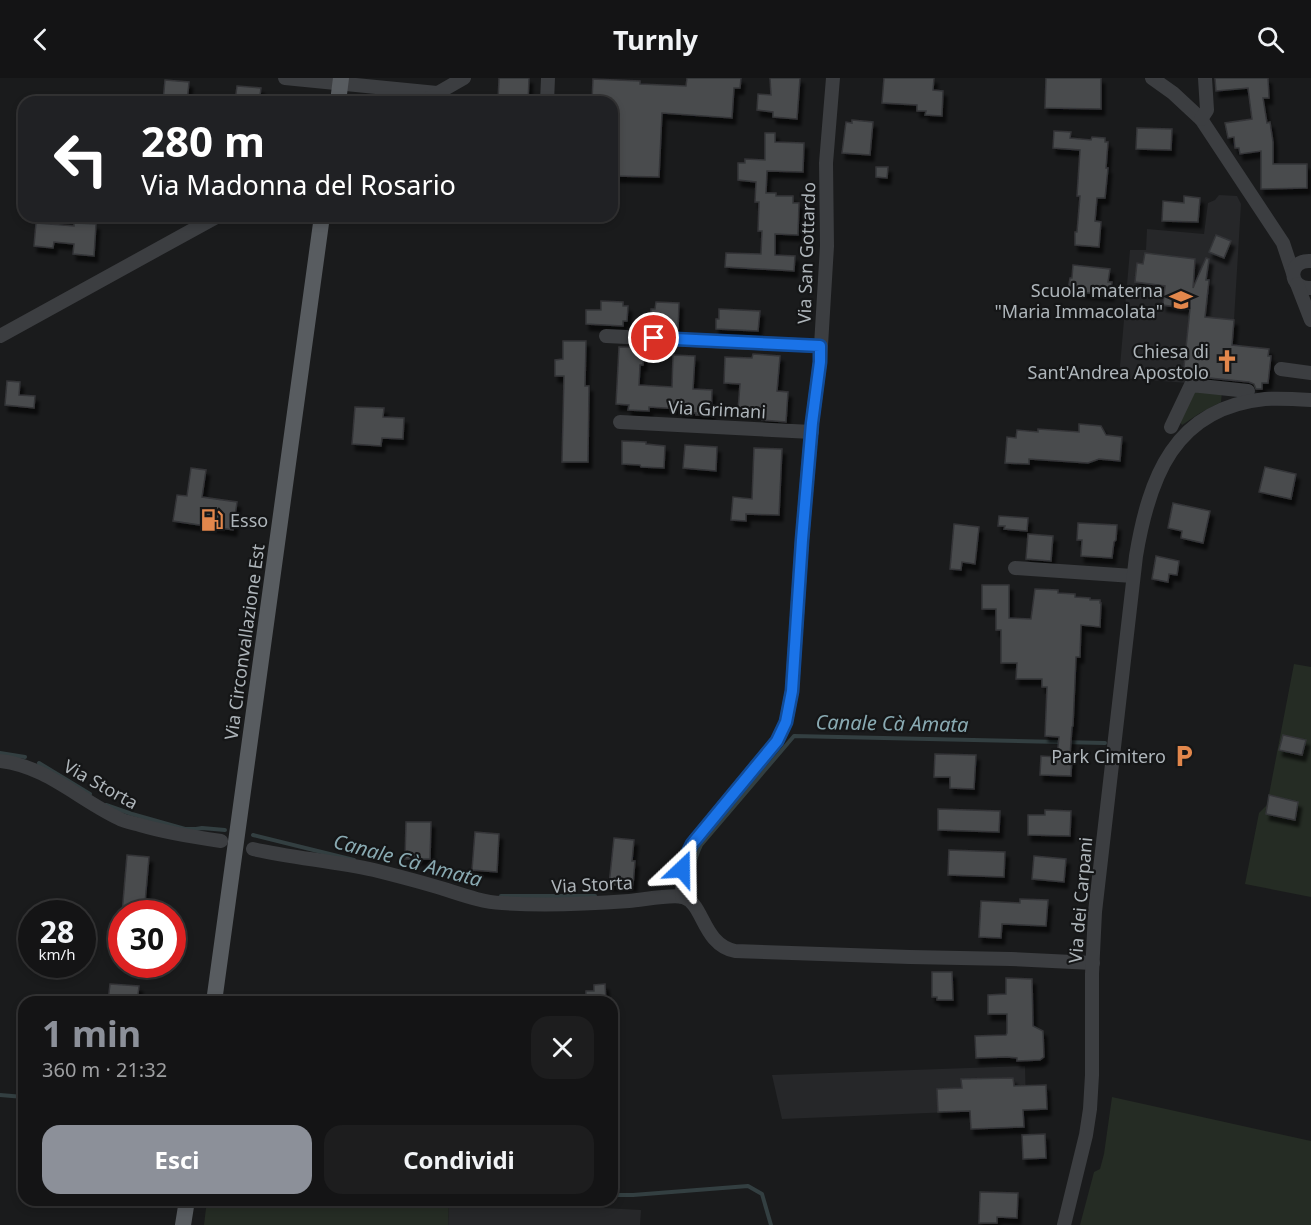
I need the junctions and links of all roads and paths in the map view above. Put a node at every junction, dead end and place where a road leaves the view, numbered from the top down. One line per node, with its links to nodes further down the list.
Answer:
1 (285, 78): 7 (street)
2 (464, 78): 8 (street)
3 (548, 78): 11 (street)
4 (833, 78): 21 (street, Via San Gottardo)
5 (1152, 78): 12 (street)
6 (1205, 78): 12 (street)
7 (341, 81): 8 (street); 9 (main road)
8 (436, 93): 10 (street)
9 (339, 96)
10 (431, 96)
11 (548, 96)
12 (1201, 119): 15 (street)
13 (207, 222): 19 (street)
14 (321, 222): 36 (main road, Via Circonvallazione Est)
15 (1282, 243): 16 (street); 17 (street)
16 (1309, 261): 17 (street)
17 (1301, 282): 18 (street)
18 (1311, 320)
19 (0, 336)
20 (606, 336): 21 (street)
21 (820, 346): 28 (street, Via San Gottardo)
22 (1281, 369): 23 (street)
23 (1311, 373)
24 (1248, 391): 27 (street)
25 (1311, 400): 30 (street, Via dei Carpani)
26 (620, 422): 28 (street, Via Grimani)
27 (1171, 427)
28 (812, 432): 34 (street, Via San Gottardo)
29 (1015, 568): 30 (street)
30 (1133, 576): 35 (street, Via dei Carpani)
31 (0, 760): 32 (street, Via Storta)
32 (221, 841)
33 (253, 849): 34 (street, Via Storta)
34 (682, 897): 35 (street)
35 (1093, 963): 39 (street, Via dei Carpani)
36 (215, 996)
37 (186, 1206): 38 (main road)
38 (183, 1225)
39 (1064, 1225)

